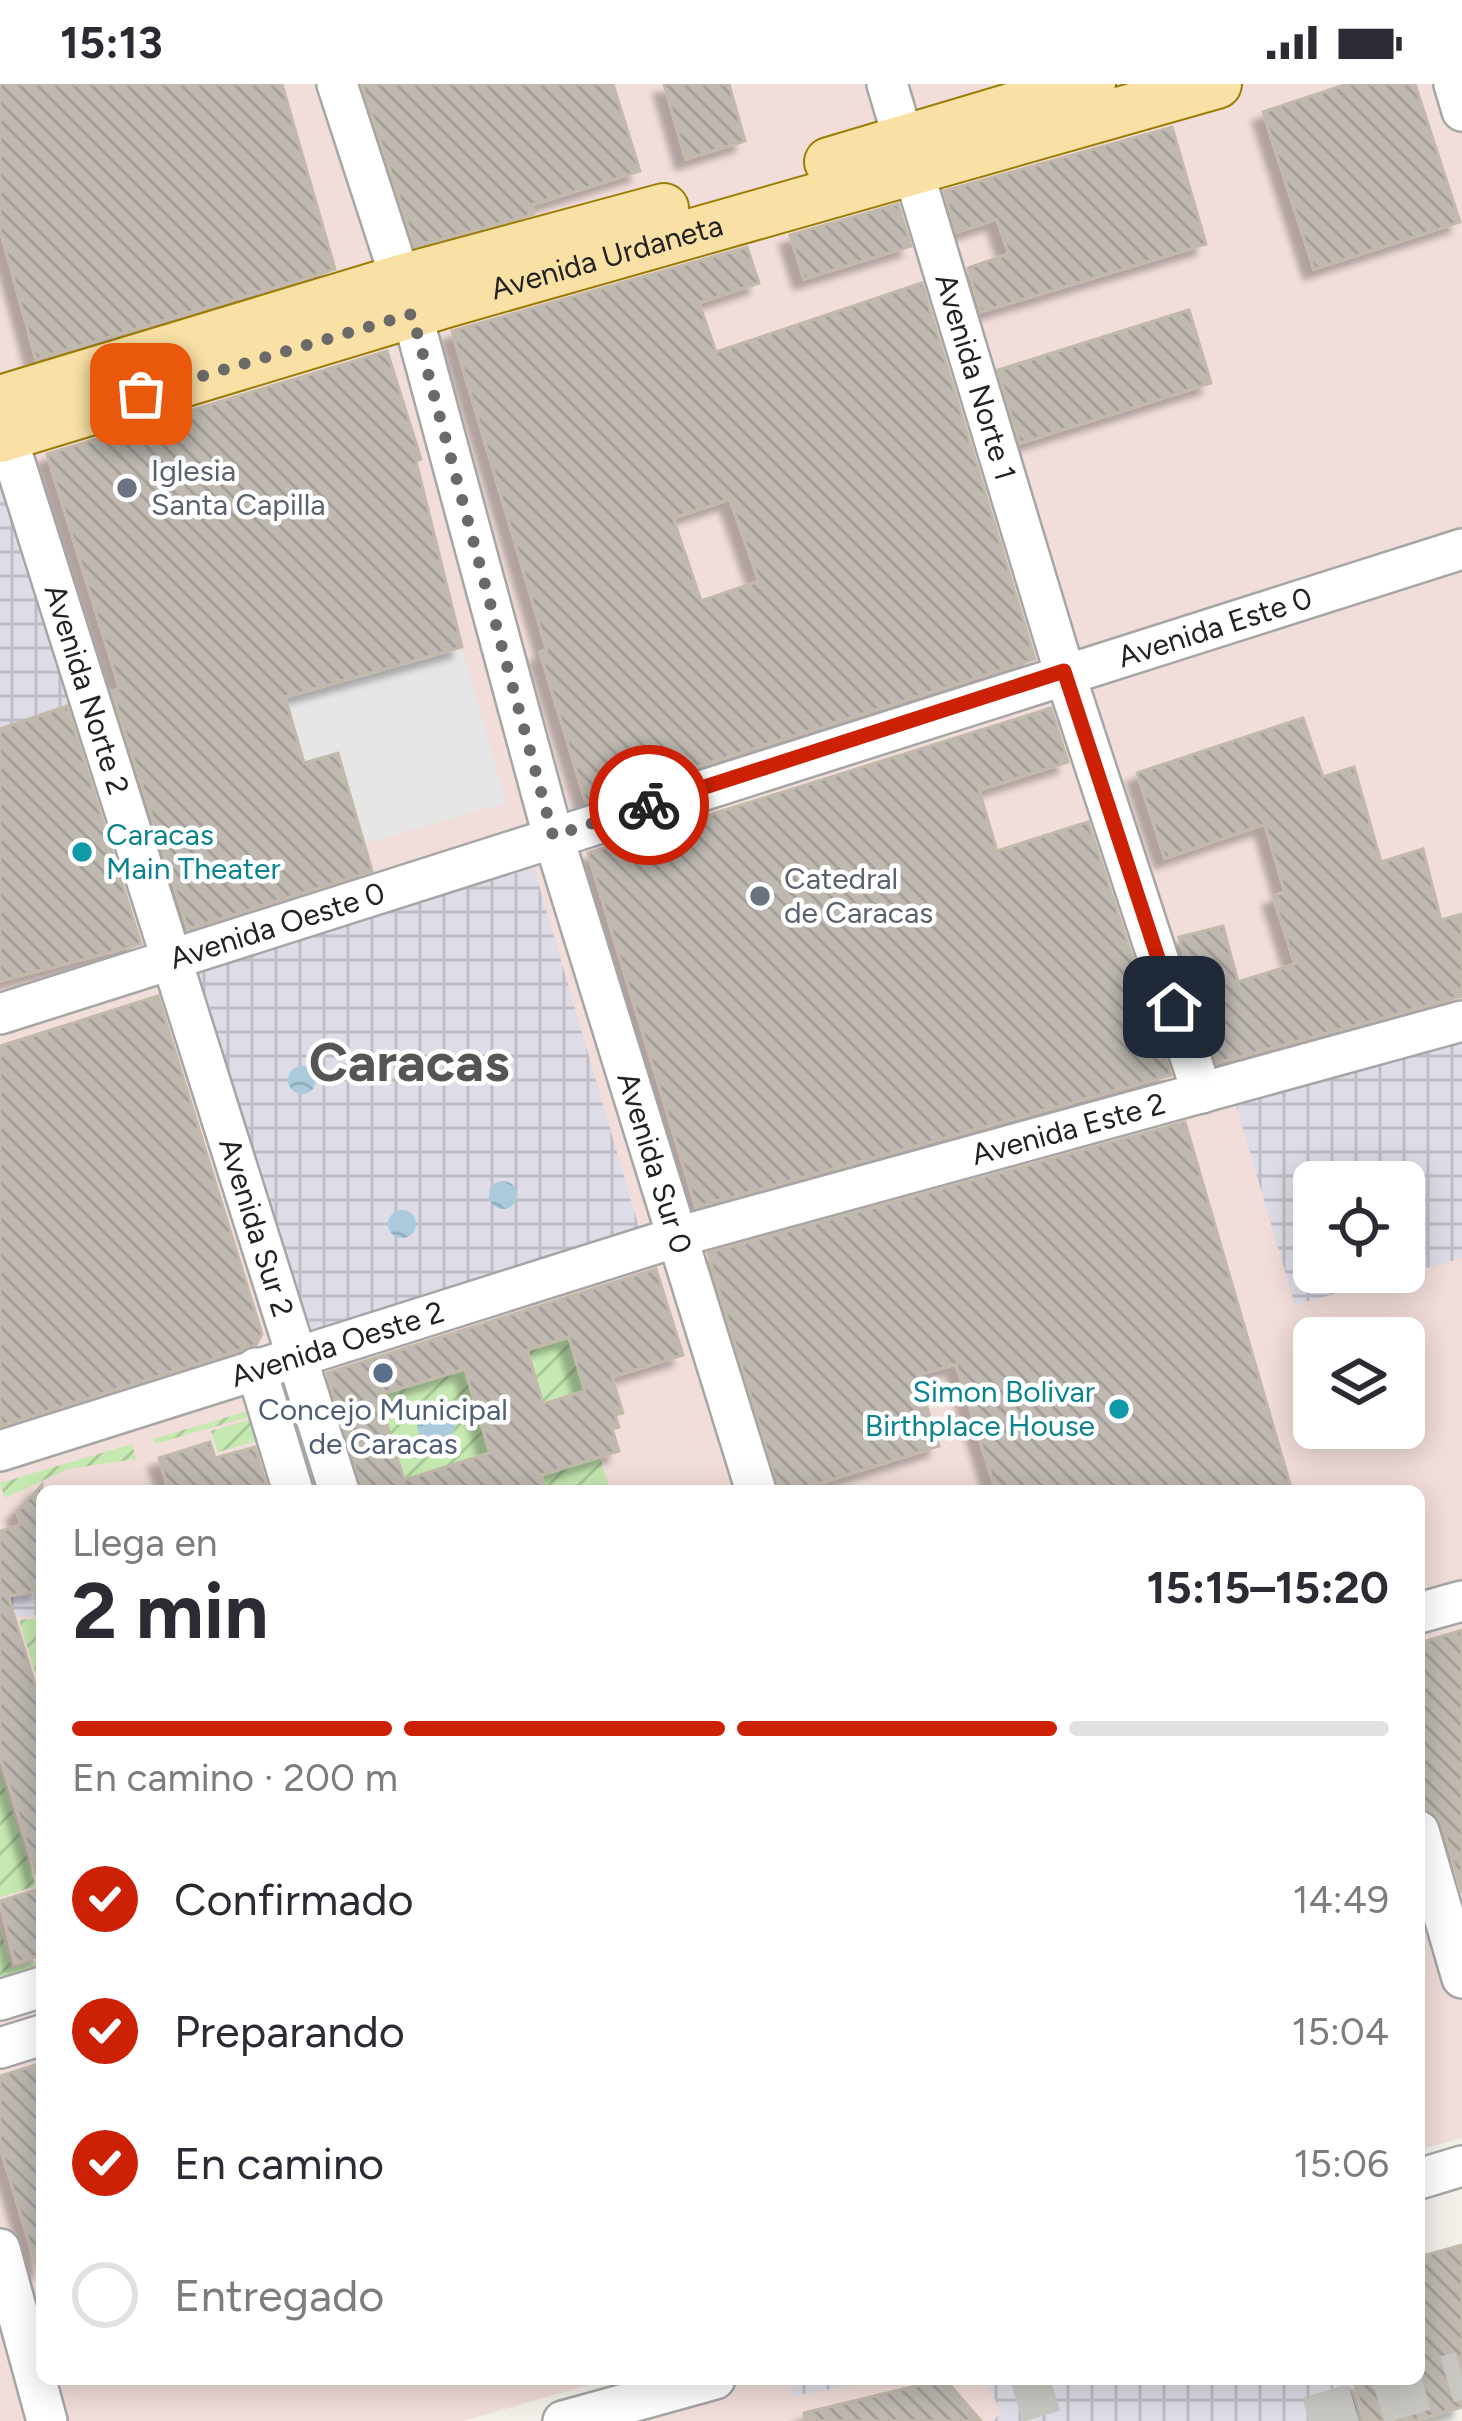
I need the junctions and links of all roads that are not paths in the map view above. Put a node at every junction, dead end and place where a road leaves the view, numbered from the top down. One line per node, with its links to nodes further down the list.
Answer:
1 (338, 84): 8 (street, Avenida Sur 0)
2 (887, 84): 7 (street, Avenida Norte 1)
3 (1091, 84): 7 (main road, Avenida Urdaneta)
4 (1217, 84): 7 (main road, Avenida Urdaneta)
5 (1454, 84): 6 (street)
6 (1462, 110)
7 (908, 157): 8 (main road, Avenida Urdaneta); 11 (street, Avenida Norte 1)
8 (406, 296): 9 (main road, Avenida Urdaneta); 12 (street, Avenida Sur 0)
9 (2, 422): 13 (street, Avenida Norte 2)
10 (1462, 549): 11 (street, Avenida Este 0)
11 (1064, 671): 12 (street, Avenida Este 0); 16 (street, Avenida Norte 1)
12 (553, 836): 13 (street, Avenida Oeste 0); 17 (street, Avenida Sur 0)
13 (184, 967): 14 (street, Avenida Oeste 0); 18 (street, Avenida Sur 2)
14 (0, 1014)
15 (1462, 1022): 16 (street, Avenida Este 2)
16 (1202, 1093): 17 (street, Avenida Este 2)
17 (677, 1237): 18 (street, Avenida Oeste 2); 23 (street, Avenida Sur 0)
18 (294, 1355): 19 (street, Avenida Oeste 2); 22 (street, Avenida Sur 2)
19 (256, 1368): 20 (street, Avenida Oeste 2); 21 (street)
20 (0, 1451)
21 (291, 1485)
22 (337, 1485)
23 (754, 1485)
24 (1462, 1601): 25 (street)
25 (1425, 1611)
26 (1425, 1852): 27 (street)
27 (1462, 1978)
28 (36, 1989): 29 (street)
29 (0, 2000)
30 (36, 2037): 31 (street)
31 (0, 2048)
32 (1462, 2166): 33 (street)
33 (1425, 2177)
34 (0, 2249): 35 (street)
35 (36, 2381)
36 (37, 2385): 40 (street)
37 (684, 2385): 39 (street)
38 (700, 2385): 42 (street)
39 (604, 2394): 41 (street)
40 (47, 2421)
41 (563, 2421)
42 (667, 2421)

